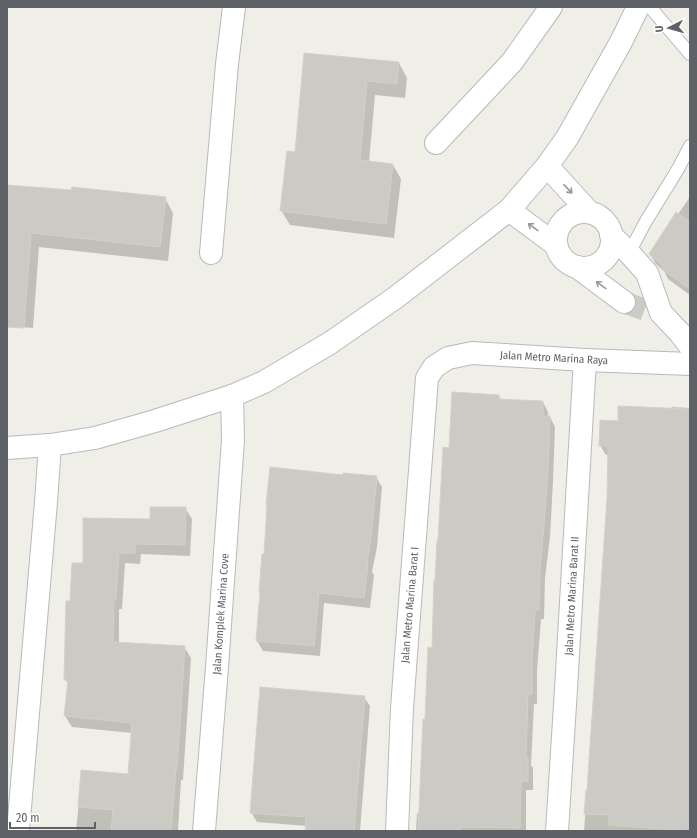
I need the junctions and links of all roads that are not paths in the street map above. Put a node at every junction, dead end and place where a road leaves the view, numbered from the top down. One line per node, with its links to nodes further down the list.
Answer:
1 (234, 7): 13 (street)
2 (551, 7): 6 (street)
3 (638, 7): 8 (street)
4 (650, 7): 5 (lane)
5 (690, 54)
6 (436, 143)
7 (690, 146): 14 (lane)
8 (547, 166): 9 (street); 10 (street, one-way to 10)
9 (509, 210): 12 (street, one-way to 9); 21 (street)
10 (589, 212): 11 (street); 12 (street)
11 (611, 235): 14 (street); 15 (street)
12 (556, 245): 15 (street)
13 (211, 253)
14 (629, 253): 17 (street)
15 (577, 268): 16 (street, one-way to 15)
16 (624, 302)
17 (690, 346)
18 (585, 360): 19 (street, Jalan Metro Marina Raya); 20 (street, Jalan Metro Marina Raya); 27 (street, Jalan Metro Marina Barat II)
19 (690, 364)
20 (428, 378): 26 (street, Jalan Metro Marina Barat I)
21 (232, 396): 22 (street); 25 (street, Jalan Komplek Marina Cove)
22 (50, 445): 23 (street); 24 (street)
23 (7, 448)
24 (18, 831)
25 (204, 831)
26 (397, 831)
27 (557, 831)

